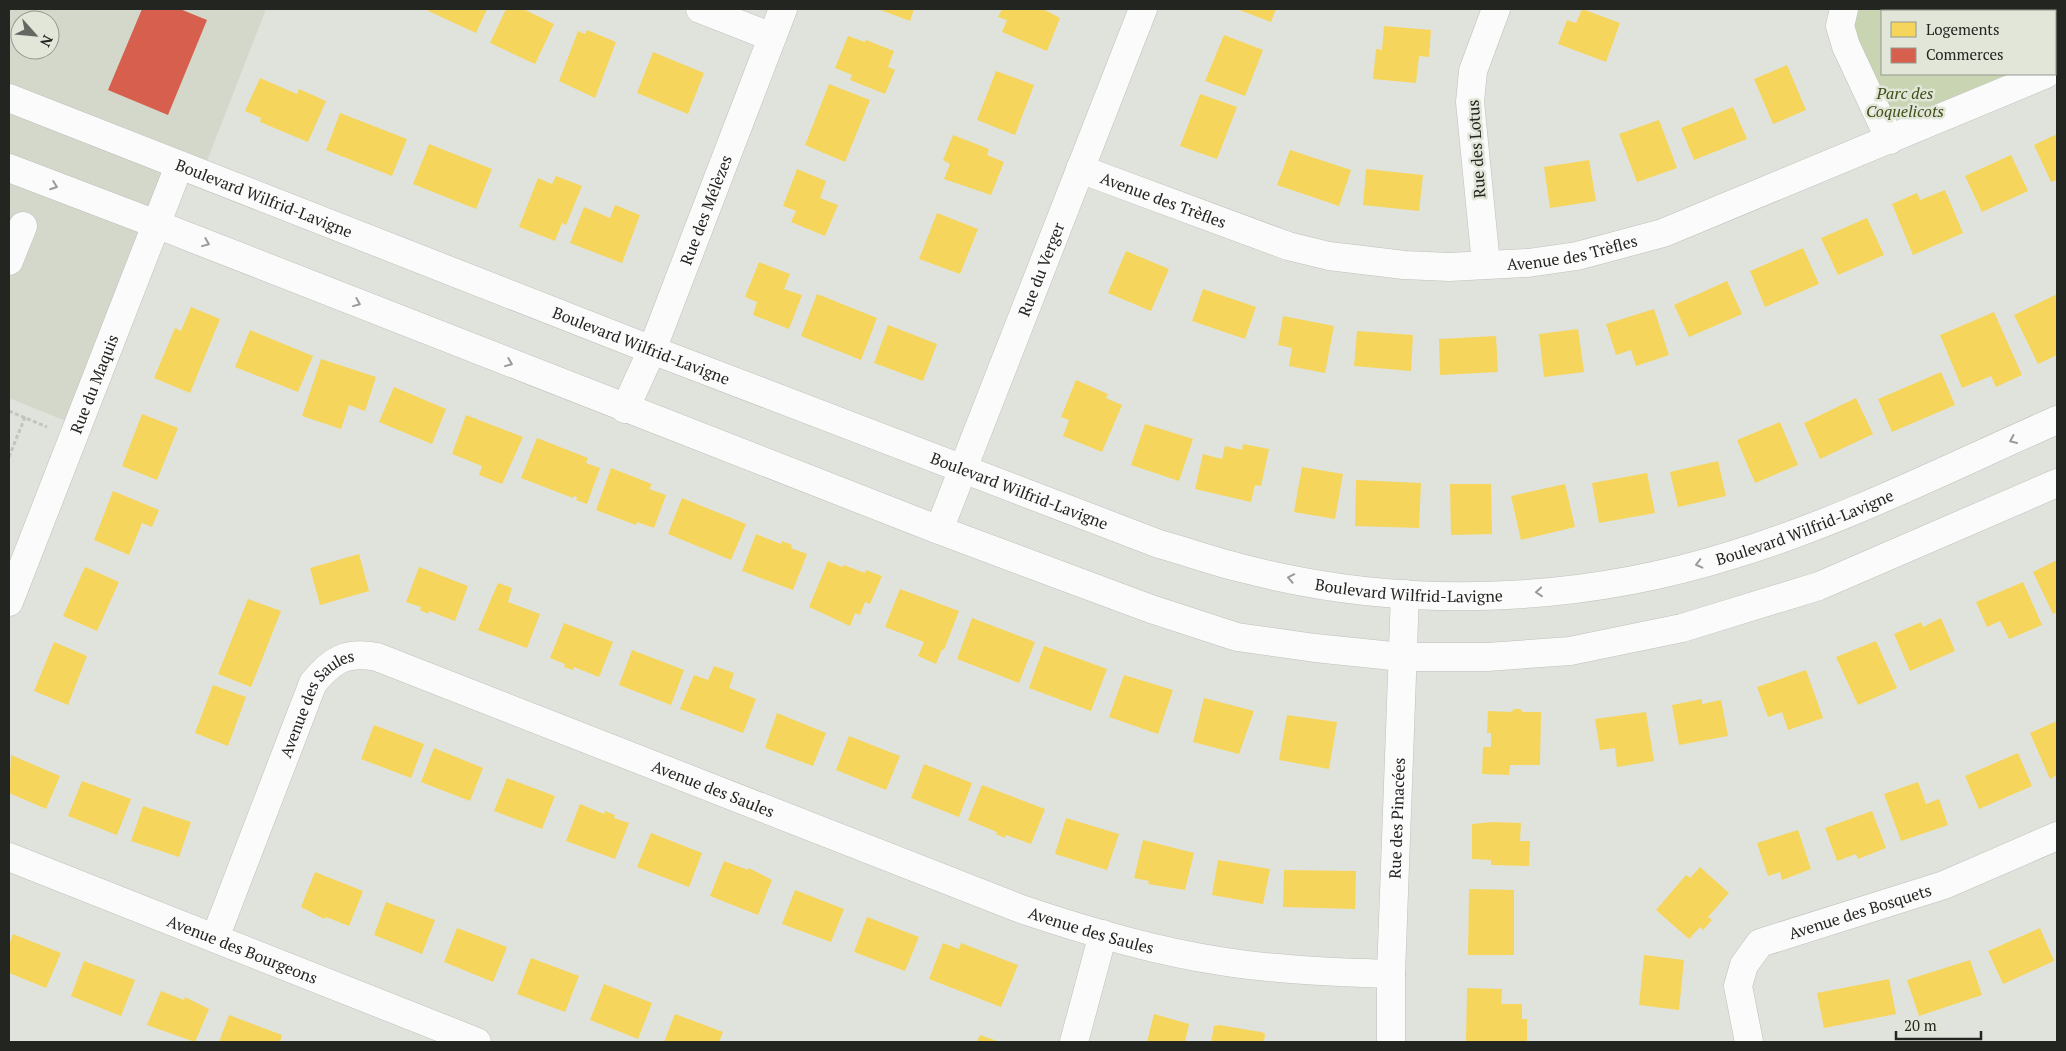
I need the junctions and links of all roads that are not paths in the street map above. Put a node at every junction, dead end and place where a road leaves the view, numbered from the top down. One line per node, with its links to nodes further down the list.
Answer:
1 (700, 9): 6 (street)
2 (783, 9): 6 (street, Rue des Mélèzes)
3 (1143, 9): 12 (street, Rue du Verger)
4 (1496, 9): 16 (street, Rue des Lotus)
5 (1844, 9): 9 (street)
6 (772, 37): 17 (street, Rue des Mélèzes)
7 (2044, 75): 9 (street, Avenue des Trèfles)
8 (9, 98): 10 (street, Boulevard Wilfrid-Lavigne)
9 (1890, 140): 16 (street, Avenue des Trèfles)
10 (179, 166): 14 (street, Rue du Maquis); 17 (street, Boulevard Wilfrid-Lavigne)
11 (9, 168): 14 (street, one-way to 14)
12 (1080, 169): 16 (street, Avenue des Trèfles); 20 (street, Rue du Verger)
13 (19, 221): 15 (street)
14 (156, 224): 18 (street, one-way to 18); 24 (street, Rue du Maquis)
15 (9, 261)
16 (1486, 264)
17 (652, 350): 18 (street, Rue des Mélèzes); 20 (street, Boulevard Wilfrid-Lavigne)
18 (625, 408): 22 (street)
19 (2057, 420): 23 (street, Boulevard Wilfrid-Lavigne, one-way to 23)
20 (963, 468): 22 (street, Rue du Verger); 23 (street, Boulevard Wilfrid-Lavigne, one-way to 20)
21 (2057, 484): 25 (street)
22 (939, 530): 25 (street)
23 (1405, 594): 25 (street, Rue des Pinacées)
24 (9, 602)
25 (1402, 657): 30 (street, Rue des Pinacées)
26 (2057, 836): 34 (street, Avenue des Bosquets)
27 (9, 857): 29 (street, Avenue des Bourgeons)
28 (1104, 934): 29 (street, Avenue des Saules); 30 (street, Avenue des Saules); 32 (street)
29 (215, 938): 31 (street, Avenue des Bourgeons)
30 (1391, 974): 33 (street, Rue des Pinacées)
31 (477, 1042)
32 (1074, 1042)
33 (1391, 1042)
34 (1749, 1042)

